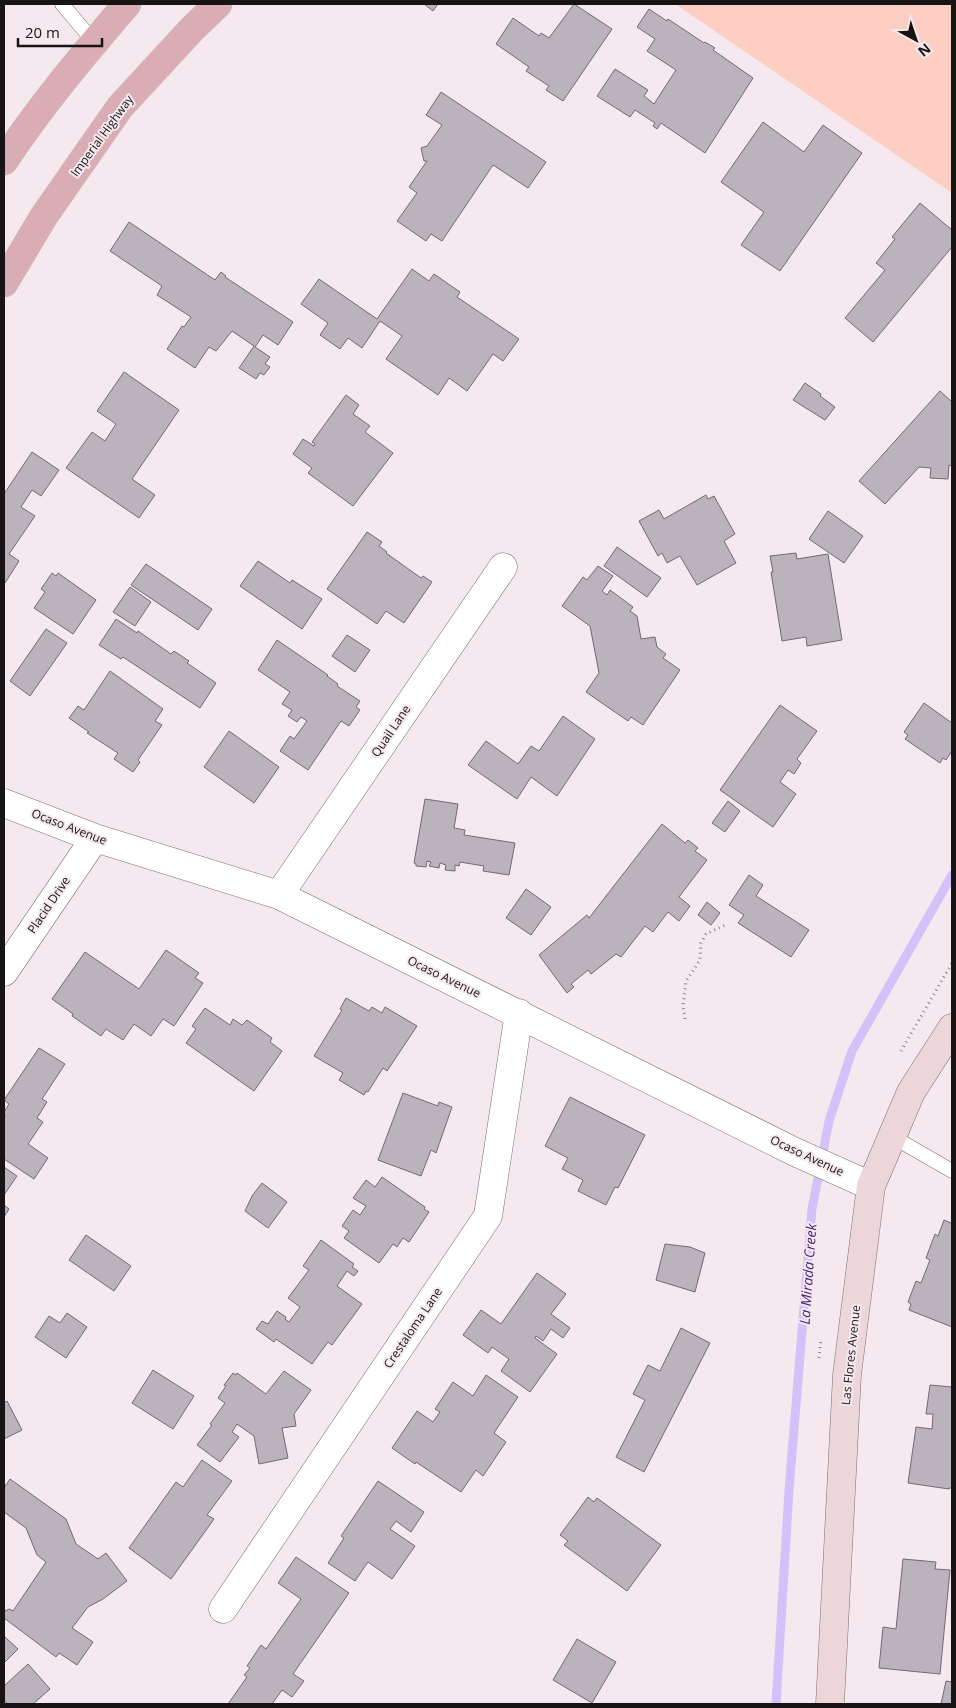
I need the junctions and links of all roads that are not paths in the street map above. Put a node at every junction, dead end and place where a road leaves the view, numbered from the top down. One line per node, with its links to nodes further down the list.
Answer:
1 (62, 4): 4 (lane)
2 (127, 4): 4 (main road)
3 (218, 4): 6 (main road, Imperial Highway)
4 (94, 42): 5 (main road)
5 (4, 160)
6 (4, 282)
7 (503, 567): 10 (street, Quail Lane)
8 (4, 803): 9 (street, Ocaso Avenue)
9 (95, 838): 10 (street, Ocaso Avenue); 11 (street, Placid Drive)
10 (279, 895): 12 (street, Ocaso Avenue)
11 (4, 972)
12 (519, 1013): 16 (street, Ocaso Avenue); 17 (street, Crestaloma Lane)
13 (952, 1028): 14 (street, Las Flores Avenue)
14 (892, 1137): 15 (lane); 16 (street, Las Flores Avenue)
15 (952, 1171)
16 (871, 1186): 18 (street, Las Flores Avenue)
17 (223, 1609)
18 (830, 1704)

